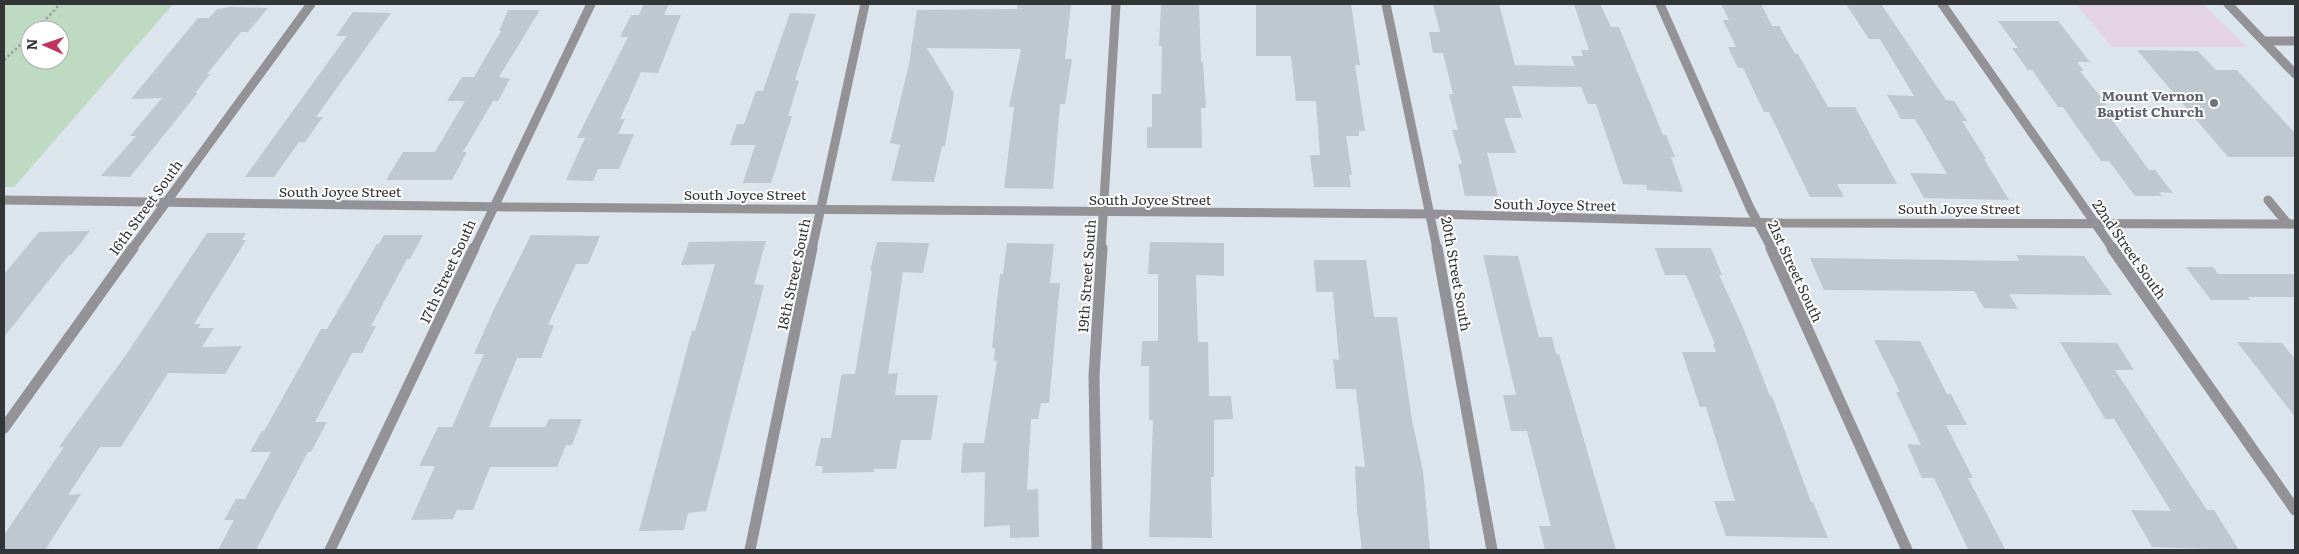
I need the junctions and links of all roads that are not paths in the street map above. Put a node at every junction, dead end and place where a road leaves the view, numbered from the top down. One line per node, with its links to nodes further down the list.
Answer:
1 (311, 4): 14 (street, 16th Street South)
2 (591, 4): 15 (street, 17th Street South)
3 (865, 4): 16 (street, 18th Street South)
4 (1116, 4): 17 (street, 19th Street South)
5 (1386, 4): 18 (street, 20th Street South)
6 (1660, 4): 19 (street, 21st Street South)
7 (1942, 4): 20 (street, 22nd Street South)
8 (2228, 4): 9 (street)
9 (2264, 41): 10 (street); 11 (street)
10 (2295, 42)
11 (2295, 74)
12 (4, 200): 14 (street, South Joyce Street)
13 (2268, 200): 21 (street)
14 (164, 204): 15 (street, South Joyce Street); 22 (street, 16th Street South)
15 (494, 207): 16 (street, South Joyce Street); 24 (street, 17th Street South)
16 (821, 208): 17 (street, South Joyce Street); 25 (street, 18th Street South)
17 (1104, 213): 18 (street, South Joyce Street); 26 (street, 19th Street South)
18 (1431, 214): 19 (street, South Joyce Street); 27 (street, 20th Street South)
19 (1758, 222): 20 (street, South Joyce Street); 28 (street, 21st Street South)
20 (2094, 222): 21 (street, South Joyce Street); 23 (street, 22nd Street South)
21 (2292, 224)
22 (4, 428)
23 (2295, 510)
24 (330, 550)
25 (750, 550)
26 (1097, 550)
27 (1492, 550)
28 (1907, 550)

